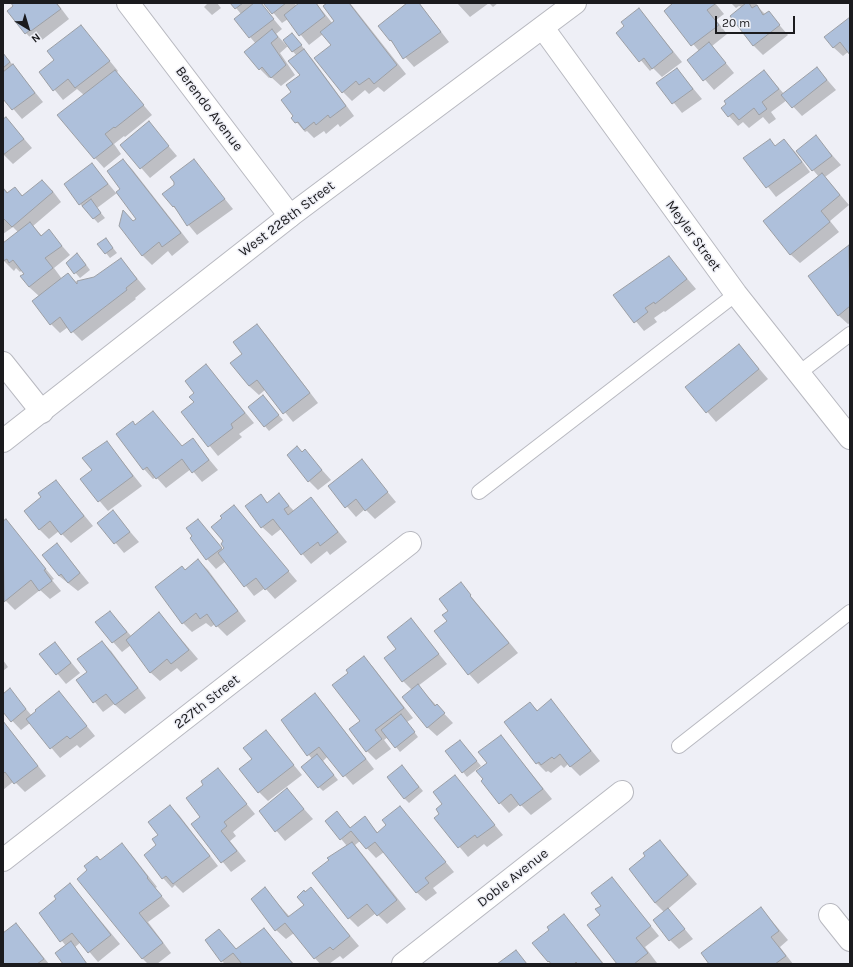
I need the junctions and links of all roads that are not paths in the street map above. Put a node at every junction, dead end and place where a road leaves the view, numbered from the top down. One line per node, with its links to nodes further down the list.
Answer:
1 (128, 3): 4 (street, Berendo Avenue)
2 (576, 3): 3 (street, West 228th Street)
3 (543, 28): 4 (street, West 228th Street); 5 (street, Meyler Street)
4 (290, 216): 9 (street, West 228th Street)
5 (736, 294): 8 (street, Meyler Street); 12 (lane)
6 (850, 334): 8 (lane)
7 (3, 363): 9 (street)
8 (799, 374): 10 (street, Meyler Street)
9 (42, 412): 11 (street, West 228th Street)
10 (847, 430)
11 (3, 441)
12 (479, 492)
13 (410, 543): 17 (street, 227th Street)
14 (850, 612): 15 (lane)
15 (679, 746)
16 (622, 792): 20 (street, Doble Avenue)
17 (3, 860)
18 (830, 915): 19 (street)
19 (850, 940)
20 (403, 964)

